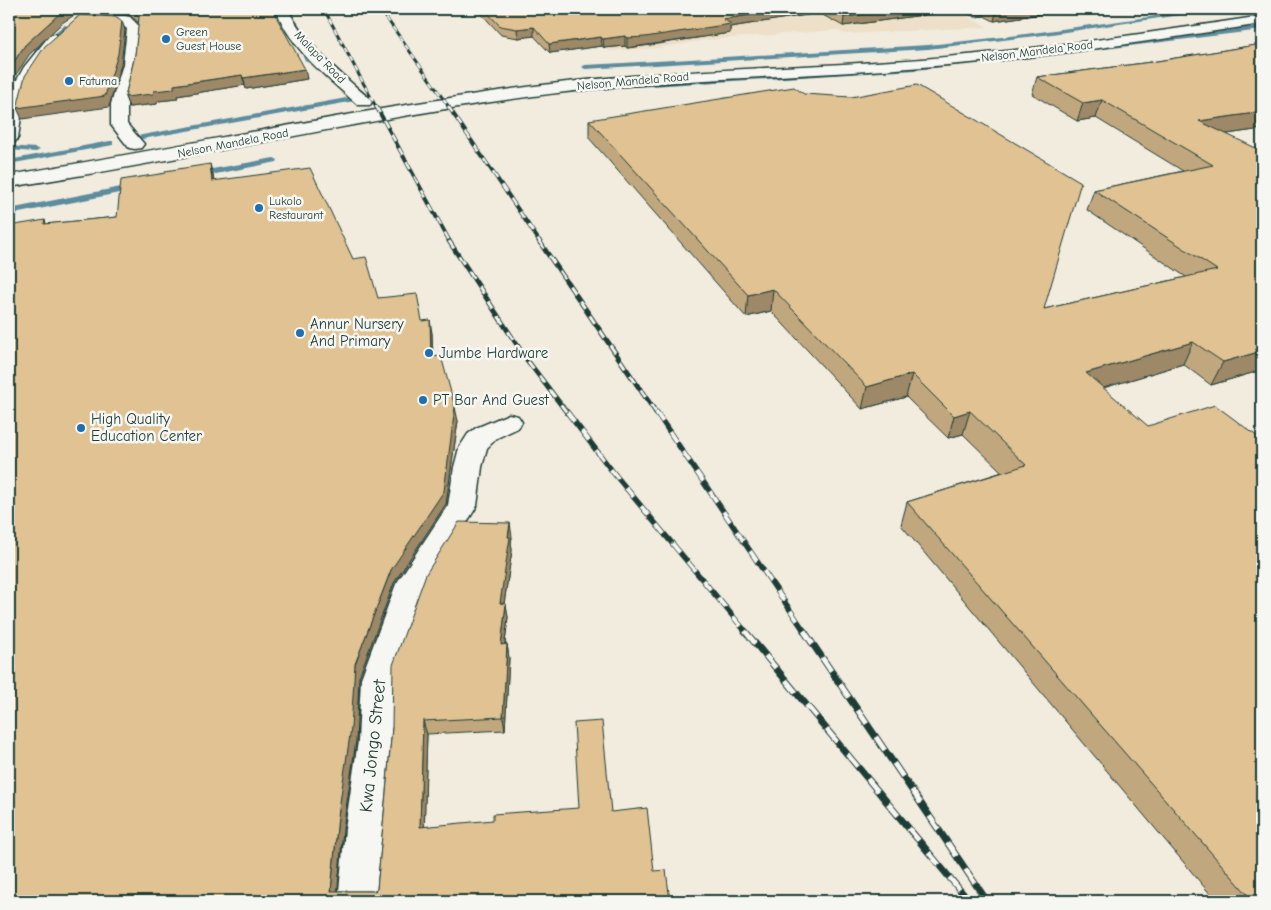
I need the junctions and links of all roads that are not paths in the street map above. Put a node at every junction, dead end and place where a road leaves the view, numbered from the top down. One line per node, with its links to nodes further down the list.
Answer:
1 (96, 9): 4 (main road)
2 (282, 9): 6 (main road, Malapa Road)
3 (1262, 20): 10 (main road, Nelson Mandela Road)
4 (74, 23): 7 (main road); 8 (main road)
5 (381, 99): 6 (main road, Nelson Mandela Road)
6 (364, 102): 8 (main road, Nelson Mandela Road)
7 (9, 138)
8 (135, 144): 9 (main road, Nelson Mandela Road)
9 (9, 167)
10 (9, 182)
11 (509, 422): 12 (main road, Kwa Jongo Street)
12 (359, 901)

